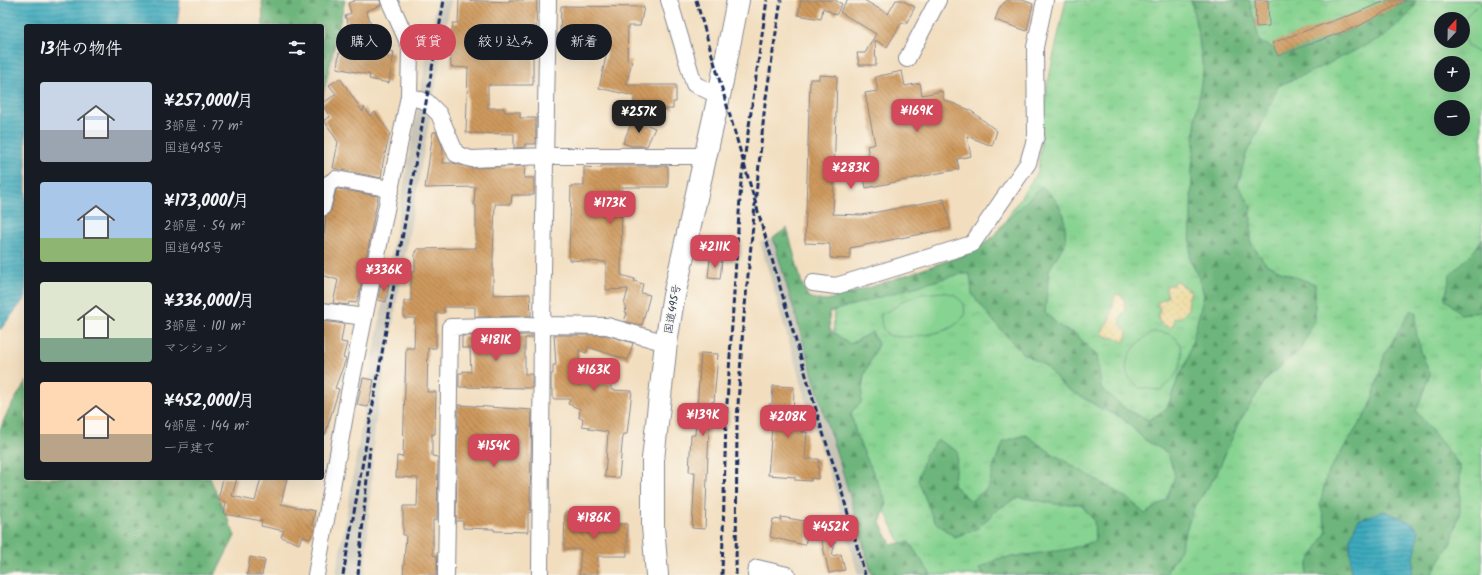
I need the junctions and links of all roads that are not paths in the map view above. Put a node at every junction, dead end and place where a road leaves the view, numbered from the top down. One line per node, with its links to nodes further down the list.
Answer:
1 (390, 0): 8 (street)
2 (548, 0): 10 (street)
3 (669, 0): 9 (street)
4 (738, 0): 9 (highway, 国道495号)
5 (938, 0): 7 (street)
6 (1045, 0): 14 (street)
7 (907, 59)
8 (409, 96): 10 (street); 12 (street)
9 (719, 96): 11 (highway, 国道495号)
10 (545, 156): 11 (street); 17 (street)
11 (705, 156): 18 (highway, 国道495号)
12 (391, 189): 13 (street); 16 (street)
13 (324, 200)
14 (813, 283)
15 (324, 311): 16 (street)
16 (364, 317): 19 (street)
17 (542, 325): 18 (street); 20 (street); 21 (street)
18 (666, 343): 22 (highway, 国道495号)
19 (316, 575)
20 (446, 575)
21 (540, 575)
22 (657, 575)
23 (756, 575): 24 (street)
24 (787, 575)

